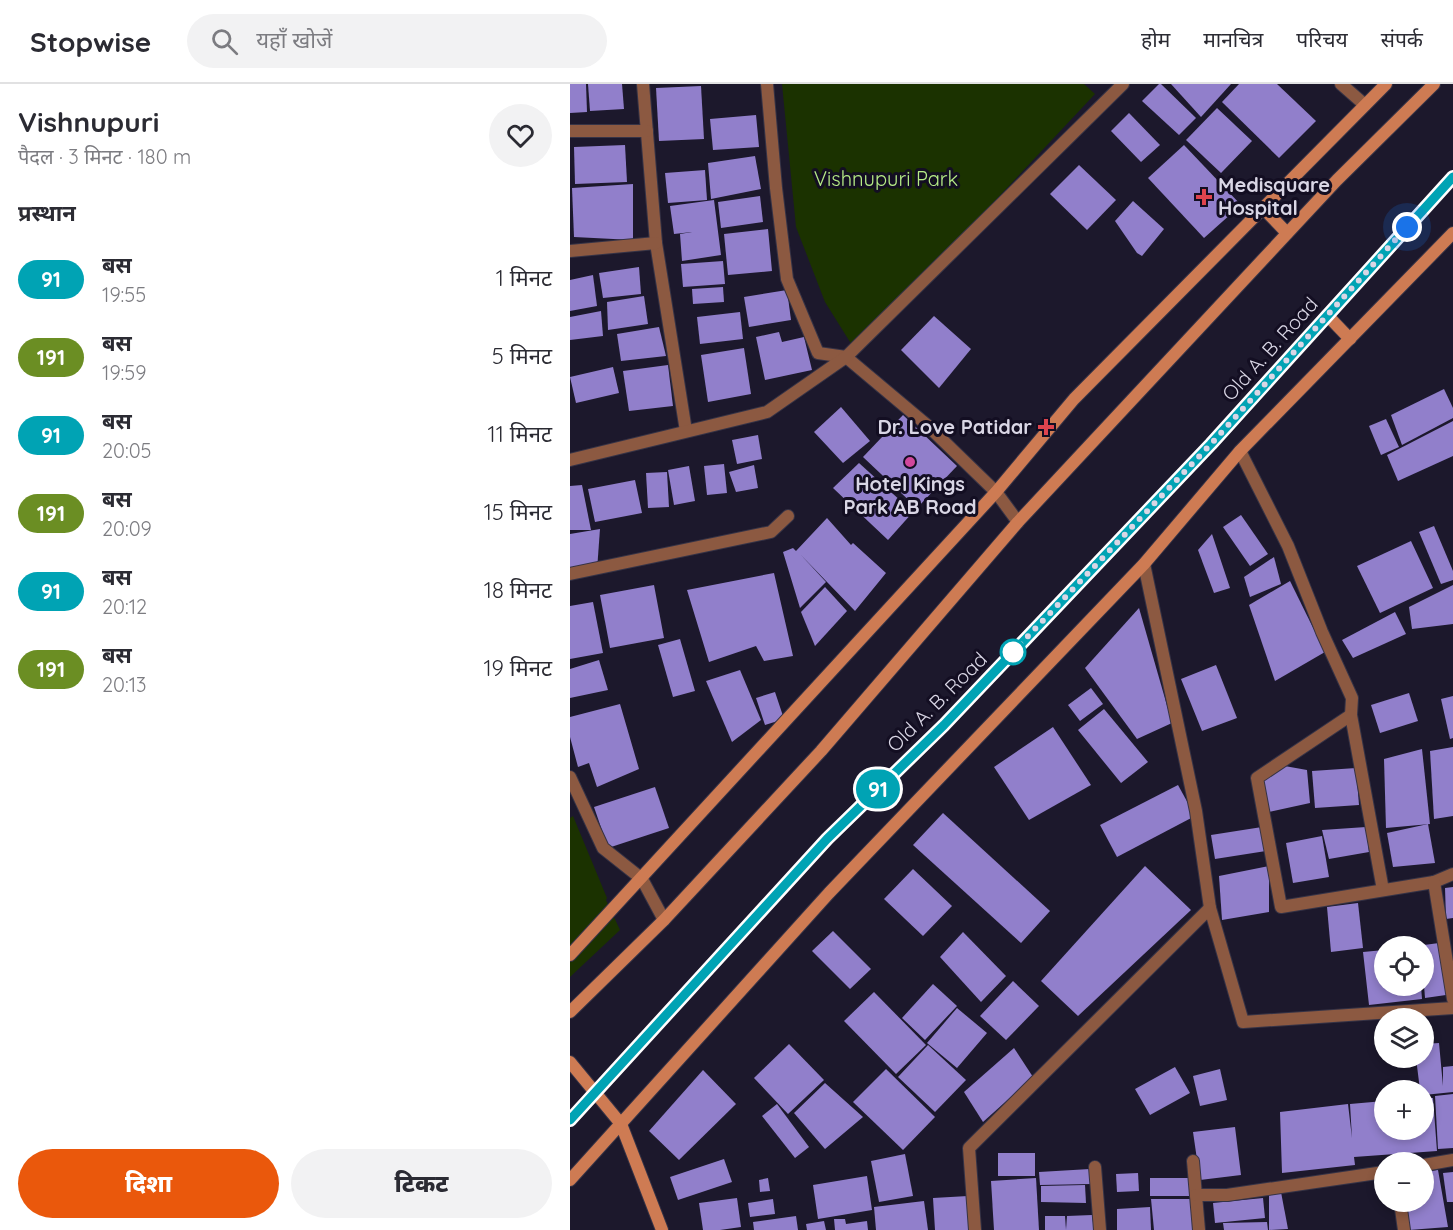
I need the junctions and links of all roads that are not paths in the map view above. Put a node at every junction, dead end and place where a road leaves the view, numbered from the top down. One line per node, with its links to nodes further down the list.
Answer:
1 (643, 84): 9 (street)
2 (767, 84): 18 (street)
3 (1341, 84): 7 (street)
4 (1386, 84): 7 (street)
5 (1434, 84): 12 (street)
6 (1117, 86): 18 (street)
7 (1365, 105): 11 (street)
8 (570, 131): 9 (street)
9 (647, 131): 14 (street)
10 (1453, 177): 16 (street, Old A. B. Road)
11 (1263, 208): 12 (street); 22 (street)
12 (1287, 233): 24 (street)
13 (1453, 233): 17 (street)
14 (657, 243): 15 (street); 19 (street)
15 (570, 251)
16 (1327, 315): 17 (street); 40 (street, Old A. B. Road)
17 (1350, 339): 20 (street)
18 (846, 357): 19 (street); 22 (street)
19 (686, 431): 21 (street)
20 (1240, 452): 25 (street); 27 (street)
21 (570, 460)
22 (996, 492): 24 (street); 30 (street)
23 (788, 516): 26 (street)
24 (1018, 522): 34 (street)
25 (1144, 564): 33 (street); 42 (street)
26 (570, 574)
27 (1351, 715): 32 (street); 32 (street)
28 (570, 777): 30 (street)
29 (1453, 874): 31 (street)
30 (642, 879): 34 (street); 35 (street)
31 (1434, 882): 32 (street); 36 (street)
32 (1383, 890)
33 (1210, 908): 37 (street); 52 (street)
34 (664, 920): 38 (street)
35 (570, 955)
36 (1453, 999)
37 (1453, 1008)
38 (570, 1012)
39 (570, 1062): 40 (street)
40 (596, 1092): 41 (street, Old A. B. Road); 42 (street)
41 (570, 1120)
42 (621, 1124): 48 (street); 51 (street)
43 (1453, 1160): 45 (street)
44 (1193, 1161): 49 (street)
45 (1434, 1163)
46 (1095, 1167): 53 (street)
47 (1374, 1173): 49 (street)
48 (570, 1180)
49 (1196, 1195): 54 (street)
50 (1401, 1212): 55 (street)
51 (662, 1230)
52 (975, 1230)
53 (1100, 1230)
54 (1199, 1230)
55 (1404, 1230)

